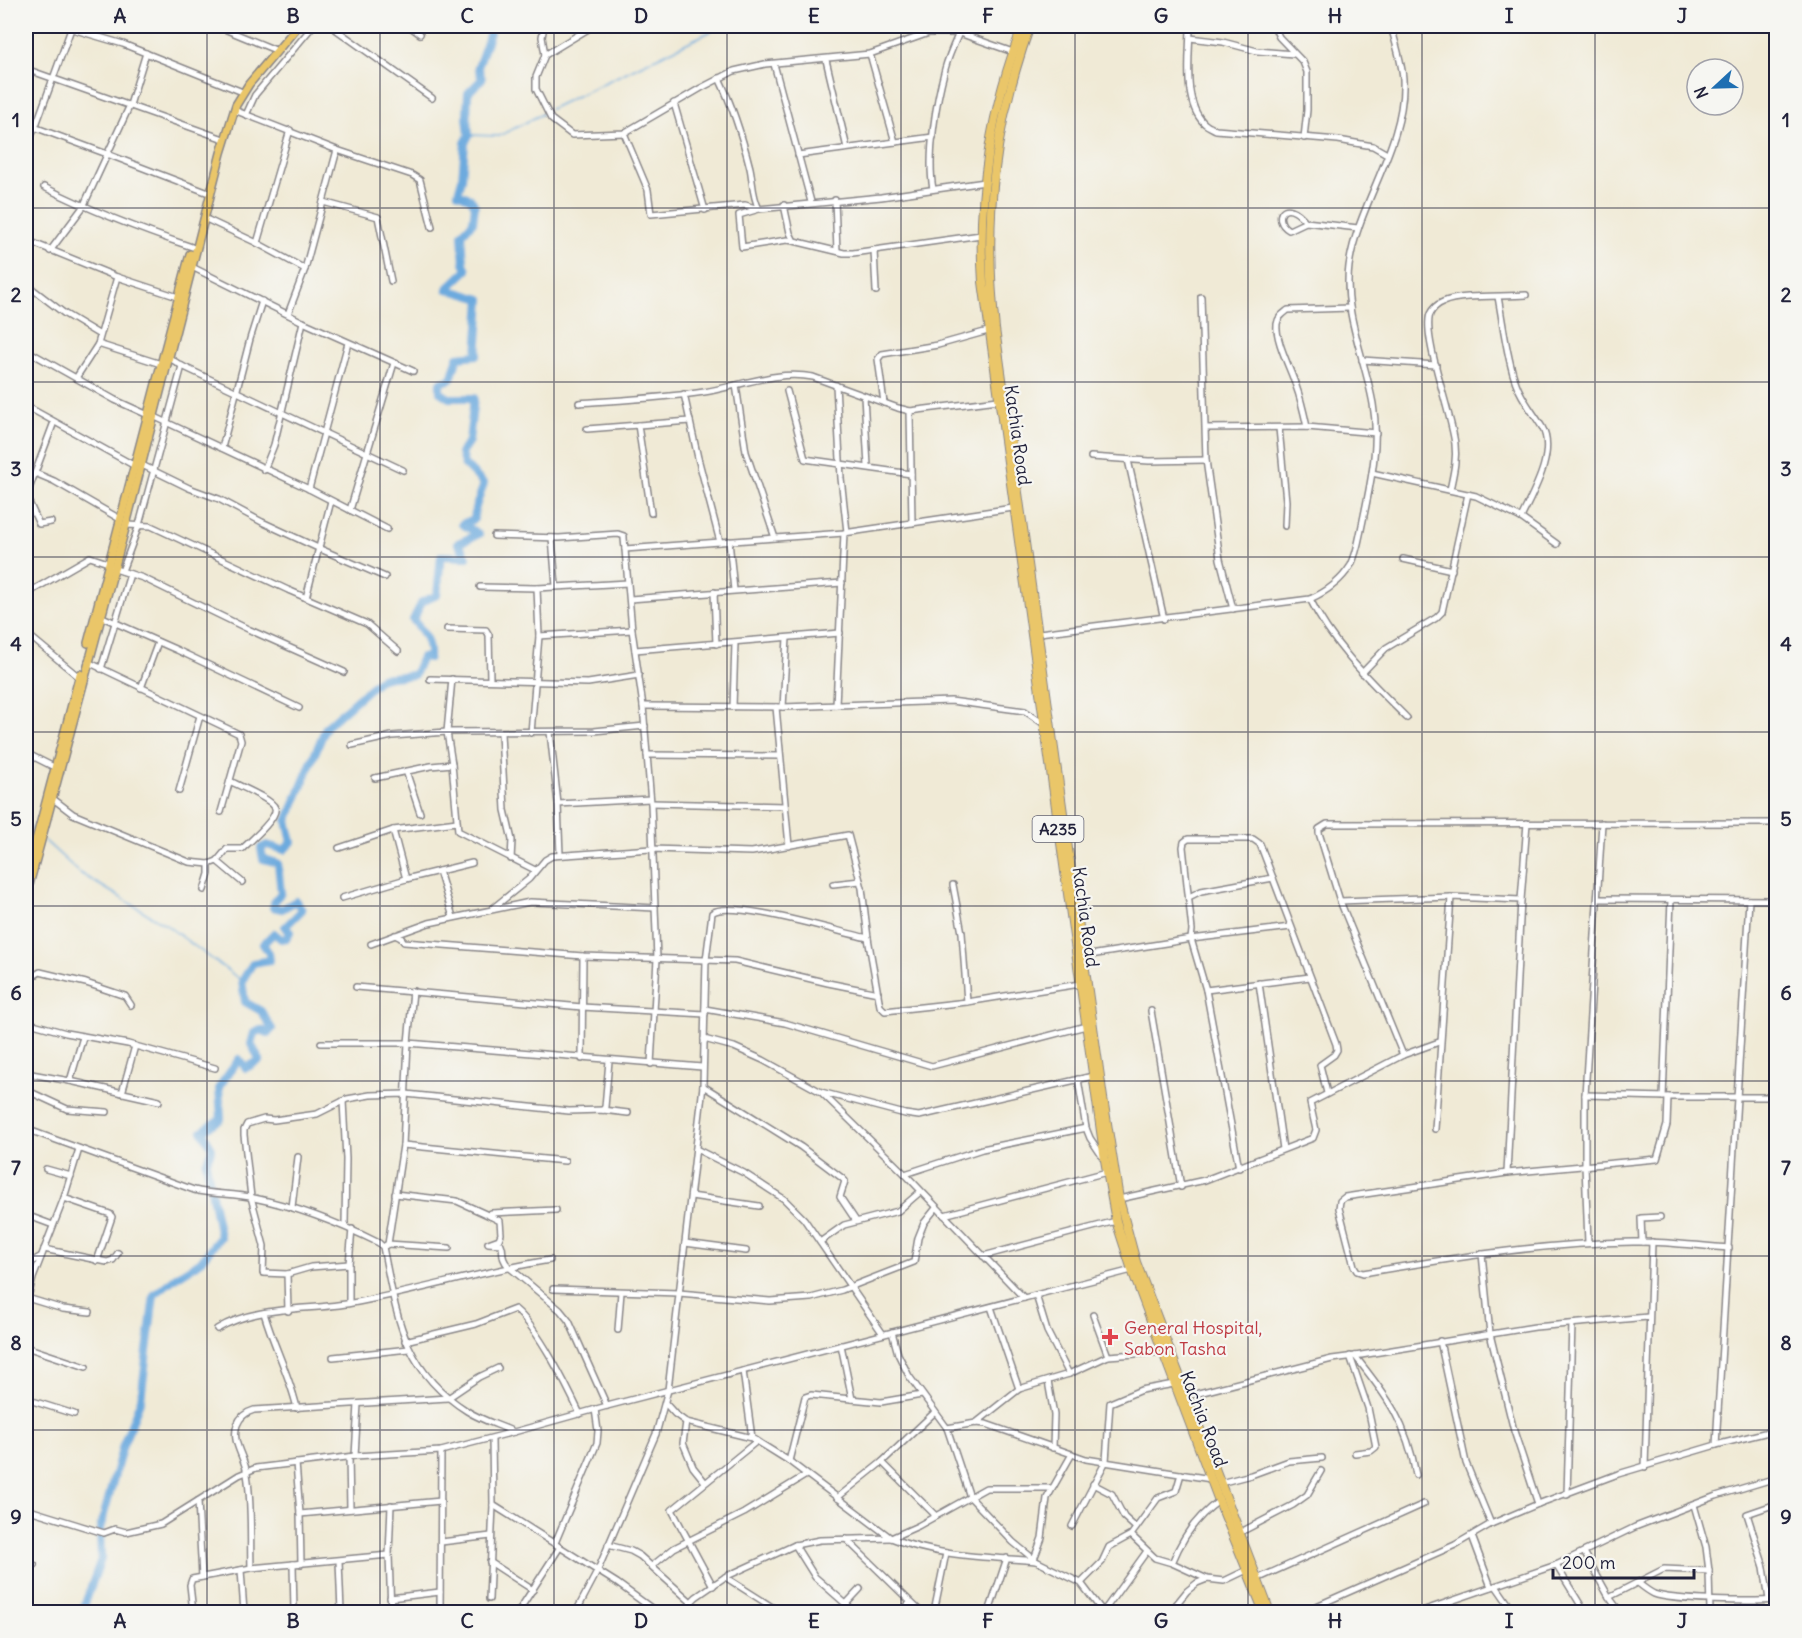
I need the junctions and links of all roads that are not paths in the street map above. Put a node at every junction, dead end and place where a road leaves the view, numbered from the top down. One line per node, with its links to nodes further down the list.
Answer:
1 (62, 26): 17 (street)
2 (77, 26): 17 (street)
3 (217, 26): 21 (street)
4 (292, 26): 21 (main road)
5 (298, 26): 36 (main road)
6 (313, 26): 37 (street)
7 (331, 26): 33 (street)
8 (410, 26): 19 (street)
9 (544, 26): 26 (street)
10 (593, 26): 26 (street)
11 (962, 26): 18 (street)
12 (1023, 26): 22 (highway, Kachia Road / A235)
13 (1030, 26): 191 (highway, Kachia Road / A235)
14 (1190, 26): 20 (street)
15 (1275, 26): 25 (street)
16 (1390, 26): 49 (street)
17 (71, 29): 23 (street); 30 (street)
18 (959, 33): 22 (street); 24 (street); 42 (street)
19 (420, 34)
20 (1190, 38): 25 (street); 44 (street)
21 (273, 49): 32 (main road)
22 (1013, 52): 52 (highway, Kachia Road / A235)
23 (146, 53): 32 (street); 35 (street)
24 (870, 54): 27 (street); 45 (street)
25 (1294, 54): 44 (street)
26 (544, 55): 41 (street)
27 (826, 60): 28 (street); 47 (street)
28 (774, 64): 31 (street); 51 (street)
29 (26, 69): 30 (street)
30 (54, 78): 35 (street); 39 (street)
31 (719, 78): 34 (street); 61 (street)
32 (240, 91): 43 (main road)
33 (432, 98)
34 (674, 103): 41 (street); 62 (street)
35 (130, 105): 43 (street); 50 (street)
36 (234, 110): 37 (street); 63 (main road)
37 (246, 115): 40 (street)
38 (26, 124): 39 (street)
39 (35, 128): 46 (street); 50 (street)
40 (290, 130): 48 (street); 70 (street)
41 (624, 133): 62 (street)
42 (933, 136): 45 (street); 54 (street)
43 (221, 138): 55 (main road)
44 (1304, 138): 49 (street)
45 (895, 142): 47 (street)
46 (26, 146)
47 (847, 148): 51 (street)
48 (337, 150): 57 (street); 65 (street)
49 (1387, 153): 66 (street)
50 (107, 154): 55 (street); 60 (street)
51 (798, 155): 58 (street)
52 (985, 183): 54 (street); 67 (highway, Kachia Road / A235)
53 (44, 187): 60 (street)
54 (933, 189): 56 (street)
55 (206, 192): 71 (main road)
56 (835, 200): 58 (street); 74 (street)
57 (323, 202): 76 (street); 78 (street)
58 (811, 202): 59 (street)
59 (784, 205): 61 (street); 69 (street)
60 (83, 207): 71 (street); 73 (street)
61 (759, 209): 62 (street); 69 (street)
62 (705, 210)
63 (204, 218): 70 (street); 75 (main road)
64 (1306, 222): 64 (street); 66 (street)
65 (432, 227)
66 (1358, 228): 86 (street)
67 (981, 236): 72 (street); 90 (highway, Kachia Road / A235)
68 (26, 240): 73 (street)
69 (794, 241): 74 (street)
70 (257, 243): 76 (street)
71 (192, 247): 82 (main road)
72 (874, 250): 74 (street); 80 (street)
73 (50, 251): 77 (street)
74 (837, 251)
75 (192, 267): 85 (street); 89 (main road)
76 (305, 268): 87 (street)
77 (117, 277): 82 (street); 91 (street)
78 (391, 281)
79 (26, 284): 91 (street)
80 (876, 291)
81 (1526, 296): 84 (street)
82 (178, 297): 89 (main road)
83 (1201, 297): 121 (street)
84 (1498, 297): 99 (street); 150 (street)
85 (261, 301): 87 (street); 105 (street)
86 (1350, 308): 96 (street); 120 (street)
87 (288, 314): 88 (street)
88 (303, 322): 92 (street); 113 (street)
89 (173, 326): 95 (main road); 98 (main road)
90 (988, 331): 109 (highway, Kachia Road / A235); 111 (street)
91 (100, 335): 93 (street)
92 (348, 343): 97 (street); 124 (street)
93 (98, 344): 98 (street); 102 (street)
94 (26, 350): 102 (street)
95 (168, 357): 100 (street); 115 (main road)
96 (1362, 360): 99 (street); 125 (street)
97 (394, 363): 101 (street); 127 (street)
98 (161, 364): 115 (main road)
99 (1436, 365): 143 (street)
100 (182, 366): 105 (street); 118 (street)
101 (413, 371)
102 (76, 378): 115 (street)
103 (736, 385): 104 (street); 107 (street); 160 (street)
104 (836, 385): 108 (street); 131 (street)
105 (237, 391): 113 (street); 126 (street)
106 (788, 391): 131 (street)
107 (684, 394): 110 (street); 116 (street)
108 (864, 396): 111 (street); 133 (street)
109 (998, 400): 114 (street); 147 (highway, Kachia Road / A235)
110 (579, 403)
111 (884, 403): 114 (street)
112 (26, 406): 117 (street)
113 (282, 411): 124 (street); 134 (street)
114 (910, 411): 139 (street)
115 (150, 416): 118 (street); 132 (main road)
116 (690, 421): 119 (street); 162 (street)
117 (54, 422): 132 (street); 137 (street)
118 (166, 423): 126 (street); 136 (street)
119 (638, 425): 123 (street); 149 (street)
120 (1307, 427): 122 (street); 125 (street)
121 (1206, 428): 122 (street); 130 (street)
122 (1279, 428): 155 (street)
123 (587, 429)
124 (325, 433): 127 (street); 142 (street)
125 (1376, 433): 138 (street)
126 (222, 448): 134 (street)
127 (366, 453): 135 (street); 148 (street)
128 (1091, 457): 129 (street)
129 (1128, 460): 130 (street); 185 (street)
130 (1206, 460): 183 (street)
131 (840, 463): 133 (street); 157 (street)
132 (137, 465): 136 (street); 152 (main road)
133 (868, 466): 139 (street)
134 (264, 470): 142 (street)
135 (403, 470)
136 (153, 471): 154 (street); 164 (street)
137 (35, 472): 141 (street); 152 (street)
138 (1372, 473): 143 (street); 182 (street)
139 (911, 474): 153 (street)
140 (26, 477): 141 (street)
141 (32, 479): 145 (street)
142 (309, 489): 146 (street)
143 (1450, 490): 144 (street)
144 (1468, 494): 150 (street); 168 (street)
145 (26, 496): 151 (street)
146 (331, 501): 148 (street); 164 (street)
147 (1013, 508): 153 (street); 217 (highway, Kachia Road / A235)
148 (350, 510): 156 (street)
149 (651, 513)
150 (1521, 518): 163 (street)
151 (51, 522)
152 (123, 522): 154 (street); 167 (main road)
153 (912, 523): 157 (street)
154 (139, 525): 169 (street); 180 (street)
155 (1285, 526)
156 (387, 529)
157 (845, 533): 160 (street); 173 (street)
158 (494, 536): 159 (street)
159 (552, 538): 165 (street); 174 (street)
160 (775, 538): 161 (street)
161 (729, 541): 162 (street); 177 (street)
162 (720, 542): 165 (street)
163 (1557, 544)
164 (318, 548): 171 (street); 180 (street)
165 (625, 549): 172 (street)
166 (1403, 559): 168 (street)
167 (110, 565): 169 (street); 179 (street); 184 (main road); 204 (main road)
168 (1452, 570): 202 (street)
169 (122, 571): 170 (street)
170 (130, 574): 186 (street); 201 (street)
171 (385, 577)
172 (628, 583): 174 (street); 181 (street)
173 (842, 583): 177 (street); 190 (street)
174 (556, 586): 176 (street)
175 (480, 587): 176 (street)
176 (537, 588): 192 (street)
177 (734, 590): 178 (street)
178 (714, 592): 181 (street); 196 (street)
179 (26, 594)
180 (306, 598): 198 (street)
181 (630, 599): 188 (street)
182 (1310, 599): 183 (street); 202 (street)
183 (1233, 609): 185 (street)
184 (100, 616): 186 (street); 199 (main road)
185 (1164, 619): 191 (street)
186 (114, 623): 194 (street); 200 (street)
187 (447, 630): 207 (street)
188 (632, 630): 192 (street); 197 (street)
189 (26, 633): 204 (street)
190 (840, 633): 193 (street); 211 (street)
191 (1039, 633): 281 (highway, Kachia Road / A235)
192 (539, 636): 208 (street)
193 (787, 638): 195 (street); 212 (street)
194 (158, 642): 209 (street); 213 (street)
195 (735, 643): 196 (street); 214 (street)
196 (716, 644): 197 (street)
197 (635, 650): 203 (street)
198 (398, 651)
199 (88, 662): 200 (street); 233 (main road)
200 (101, 669): 209 (street)
201 (344, 672)
202 (1362, 673): 216 (street)
203 (639, 675): 208 (street); 210 (street)
204 (79, 677): 228 (main road)
205 (452, 679): 206 (street); 207 (street); 219 (street)
206 (430, 680)
207 (490, 680): 208 (street)
208 (535, 681): 222 (street)
209 (141, 688): 215 (street)
210 (643, 705): 214 (street); 218 (street)
211 (836, 705): 212 (street); 217 (street)
212 (780, 707): 214 (street); 226 (street)
213 (298, 708)
214 (733, 708)
215 (200, 716): 231 (street); 232 (street)
216 (1407, 718)
217 (1044, 724): 286 (highway, Kachia Road / A235)
218 (645, 726): 220 (street); 225 (street)
219 (447, 732): 221 (street); 223 (street); 227 (street)
220 (550, 732): 222 (street); 235 (street)
221 (501, 733): 222 (street); 248 (street)
222 (531, 733)
223 (352, 745)
224 (26, 753): 228 (street)
225 (647, 755): 226 (street); 234 (street)
226 (780, 756): 236 (street)
227 (452, 764): 229 (street); 239 (street)
228 (54, 767): 254 (main road)
229 (406, 771): 230 (street); 238 (street)
230 (375, 778)
231 (230, 781): 237 (street); 249 (street)
232 (179, 791)
233 (52, 798): 251 (street); 262 (main road)
234 (650, 801): 235 (street); 236 (street); 246 (street)
235 (558, 804): 247 (street)
236 (785, 806): 244 (street)
237 (220, 812)
238 (420, 813)
239 (457, 822): 243 (street); 248 (street)
240 (1527, 823): 241 (street); 267 (street); 271 (street)
241 (1602, 823): 242 (street); 266 (street)
242 (1776, 823)
243 (393, 830): 245 (street); 256 (street)
244 (789, 846): 246 (street); 257 (street)
245 (339, 848)
246 (651, 849): 247 (street); 273 (street)
247 (560, 855): 252 (street)
248 (511, 859): 252 (street)
249 (217, 861): 251 (street); 258 (street)
250 (472, 863): 253 (street)
251 (209, 864): 261 (street)
252 (535, 870): 272 (street)
253 (439, 871): 256 (street); 274 (street)
254 (26, 878)
255 (1273, 878): 263 (street); 263 (street); 275 (street)
256 (405, 879): 265 (street)
257 (860, 880): 259 (street); 277 (street)
258 (242, 882)
259 (833, 884)
260 (953, 885): 292 (street)
261 (204, 890)
262 (26, 896)
263 (1189, 897): 278 (street)
264 (1451, 897): 267 (street); 271 (street); 302 (street)
265 (342, 898)
266 (1598, 899): 268 (street); 322 (street)
267 (1521, 900): 346 (street)
268 (1671, 900): 269 (street); 323 (street)
269 (1749, 900): 270 (street); 324 (street)
270 (1776, 900)
271 (1340, 901): 306 (street)
272 (493, 908): 273 (street); 274 (street)
273 (655, 908): 282 (street)
274 (453, 917): 276 (street)
275 (1291, 927): 278 (street); 284 (street)
276 (395, 935): 279 (street); 280 (street)
277 (868, 938): 283 (street); 291 (street)
278 (1191, 939): 281 (street); 289 (street)
279 (371, 944)
280 (583, 956): 282 (street); 294 (street)
281 (1084, 956): 335 (highway, Kachia Road / A235)
282 (657, 959): 283 (street); 295 (street)
283 (705, 960): 291 (street); 296 (street)
284 (1310, 976): 285 (street); 320 (street)
285 (1259, 983): 289 (street); 338 (street)
286 (1080, 984): 292 (street); 299 (highway, Kachia Road / A235)
287 (356, 987): 290 (street)
288 (26, 990): 293 (street)
289 (1206, 990): 344 (street)
290 (413, 991): 294 (street); 304 (street)
291 (878, 993): 292 (street)
292 (967, 1002)
293 (131, 1005)
294 (582, 1007): 295 (street); 307 (street)
295 (653, 1011): 296 (street); 309 (street)
296 (705, 1011): 299 (street); 301 (street)
297 (1151, 1011): 349 (street)
298 (26, 1022): 300 (street)
299 (1086, 1026): 313 (highway, Kachia Road / A235)
300 (83, 1037): 305 (street); 315 (street)
301 (705, 1039): 310 (street); 318 (street)
302 (1440, 1042): 306 (street); 333 (street)
303 (321, 1043): 304 (street)
304 (408, 1043): 307 (street); 321 (street)
305 (135, 1046): 311 (street); 319 (street)
306 (1403, 1055): 320 (street)
307 (582, 1059): 308 (street)
308 (609, 1061): 309 (street); 328 (street)
309 (651, 1064): 310 (street)
310 (702, 1067): 316 (street)
311 (215, 1068)
312 (26, 1073): 315 (street)
313 (1093, 1076): 314 (street); 335 (highway, Kachia Road / A235)
314 (1078, 1079): 318 (street); 331 (street)
315 (70, 1081): 319 (street)
316 (703, 1086): 337 (street); 364 (street)
317 (26, 1090): 329 (street)
318 (821, 1092): 347 (street)
319 (122, 1093): 326 (street)
320 (1327, 1093): 338 (street)
321 (406, 1094): 327 (street); 328 (street); 334 (street)
322 (1585, 1095): 323 (street); 342 (street)
323 (1666, 1097): 324 (street); 342 (street)
324 (1738, 1097): 325 (street); 376 (street)
325 (1776, 1097)
326 (159, 1101)
327 (343, 1101): 353 (street); 367 (street)
328 (603, 1110): 330 (street)
329 (107, 1112)
330 (628, 1113)
331 (1086, 1128): 340 (street); 347 (street)
332 (26, 1129): 336 (street)
333 (1435, 1129)
334 (403, 1145): 341 (street); 351 (street)
335 (1107, 1146): 340 (highway, Kachia Road / A235); 355 (highway, Kachia Road / A235)
336 (79, 1149): 348 (street); 353 (street)
337 (696, 1149): 352 (street); 369 (street)
338 (1283, 1149): 344 (street)
339 (298, 1157): 357 (street)
340 (1105, 1160): 345 (highway, Kachia Road / A235)
341 (565, 1161)
342 (1585, 1165): 346 (street); 373 (street)
343 (46, 1168): 348 (street)
344 (1239, 1168): 349 (street)
345 (1107, 1172): 361 (street); 365 (highway, Kachia Road / A235)
346 (1507, 1173): 380 (street)
347 (904, 1174): 350 (street)
348 (71, 1176): 354 (street)
349 (1181, 1186): 355 (street)
350 (920, 1192): 358 (street); 364 (street)
351 (395, 1194): 362 (street); 374 (street)
352 (691, 1196): 356 (street); 372 (street)
353 (251, 1197): 357 (street); 389 (street)
354 (64, 1198): 366 (street); 384 (street)
355 (1119, 1199): 430 (highway, Kachia Road / A235)
356 (759, 1206)
357 (292, 1207): 367 (street)
358 (936, 1208): 361 (street); 390 (street)
359 (556, 1210): 362 (street)
360 (26, 1215): 366 (street)
361 (944, 1215): 381 (street)
362 (490, 1216): 387 (street)
363 (1660, 1217): 370 (street)
364 (856, 1221): 369 (street)
365 (1116, 1221): 381 (street); 388 (highway, Kachia Road / A235)
366 (53, 1225): 377 (street)
367 (345, 1225): 368 (street)
368 (352, 1229): 374 (street); 385 (street)
369 (820, 1242): 390 (street)
370 (1642, 1242): 371 (street); 373 (street)
371 (1652, 1242): 376 (street); 405 (street)
372 (685, 1243): 378 (street); 394 (street)
373 (1587, 1243): 380 (street)
374 (386, 1245): 375 (street); 393 (street)
375 (449, 1248)
376 (1729, 1248): 449 (street)
377 (44, 1249): 382 (street); 384 (street)
378 (746, 1251)
379 (118, 1253): 384 (street)
380 (1482, 1254): 411 (street)
381 (983, 1256): 397 (street)
382 (41, 1257): 386 (street); 396 (street)
383 (550, 1260): 387 (street)
384 (97, 1261)
385 (349, 1264): 389 (street); 398 (street)
386 (26, 1265)
387 (508, 1267): 393 (street); 436 (street)
388 (1132, 1270): 395 (street); 417 (highway, Kachia Road / A235)
389 (287, 1274): 401 (street)
390 (850, 1286): 394 (street); 410 (street)
391 (553, 1289): 392 (street)
392 (621, 1292): 394 (street); 408 (street)
393 (392, 1293): 398 (street); 412 (street)
394 (679, 1293): 428 (street)
395 (1036, 1295): 397 (street); 424 (street)
396 (27, 1298): 399 (street); 402 (street)
397 (1024, 1298): 400 (street)
398 (348, 1304): 401 (street)
399 (26, 1305)
400 (991, 1307): 409 (street); 427 (street)
401 (288, 1311): 403 (street)
402 (90, 1312)
403 (264, 1313): 407 (street); 437 (street)
404 (1094, 1315): 418 (street)
405 (1648, 1317): 406 (street); 460 (street)
406 (1572, 1324): 411 (street); 472 (street)
407 (217, 1329)
408 (618, 1330)
409 (892, 1332): 410 (street); 429 (street)
410 (883, 1334): 414 (street)
411 (1490, 1334): 413 (street); 479 (street)
412 (405, 1341): 416 (street); 441 (street)
413 (1440, 1341): 419 (street); 488 (street)
414 (841, 1345): 423 (street); 433 (street)
415 (26, 1347): 421 (street)
416 (409, 1349): 420 (street); 431 (street)
417 (1163, 1353): 418 (street); 426 (highway, Kachia Road / A235)
418 (1108, 1356): 424 (street)
419 (1352, 1356): 430 (street); 452 (street); 465 (street)
420 (333, 1357)
421 (86, 1367)
422 (498, 1368): 431 (street)
423 (743, 1371): 428 (street); 448 (street)
424 (1069, 1374): 425 (street)
425 (1048, 1381): 427 (street); 450 (street)
426 (1174, 1384): 457 (street); 467 (highway, Kachia Road / A235)
427 (1019, 1389): 443 (street)
428 (668, 1390): 434 (street); 436 (street)
429 (922, 1395): 433 (street); 439 (street)
430 (1187, 1396): 469 (highway, Kachia Road / A235)
431 (448, 1398): 435 (street); 446 (street)
432 (26, 1399): 440 (street)
433 (852, 1399): 456 (street)
434 (665, 1403): 442 (street); 500 (street)
435 (358, 1404): 437 (street); 454 (street)
436 (607, 1406): 438 (street)
437 (297, 1408): 462 (street)
438 (595, 1409): 441 (street); 499 (street)
439 (935, 1412): 444 (street); 458 (street)
440 (74, 1414)
441 (580, 1414): 446 (street)
442 (686, 1422): 448 (street); 468 (street)
443 (976, 1423): 444 (street); 450 (street)
444 (947, 1428): 473 (street)
445 (1776, 1430): 449 (street)
446 (514, 1432): 447 (street)
447 (492, 1439): 451 (street); 482 (street)
448 (754, 1439): 456 (street); 468 (street)
449 (1716, 1445): 460 (street)
450 (1053, 1448): 453 (street)
451 (441, 1451): 454 (street); 476 (street)
452 (1355, 1453)
453 (1072, 1454): 457 (street); 471 (street)
454 (352, 1457): 459 (street); 485 (street)
455 (1322, 1458): 469 (street)
456 (789, 1461): 464 (street)
457 (1106, 1461): 463 (street); 470 (street)
458 (882, 1462): 474 (street); 487 (street)
459 (296, 1463): 462 (street); 486 (street)
460 (1645, 1467): 472 (street)
461 (1321, 1471): 491 (street)
462 (247, 1472): 475 (street); 517 (street)
463 (1181, 1474): 467 (street); 490 (street)
464 (806, 1475): 474 (street); 497 (street)
465 (1416, 1475)
466 (1776, 1478): 483 (street)
467 (1211, 1479): 477 (highway, Kachia Road / A235)
468 (705, 1482): 497 (street)
469 (1220, 1483): 491 (highway, Kachia Road / A235)
470 (1094, 1484): 489 (street); 490 (street)
471 (1052, 1488): 473 (street); 507 (street)
472 (1567, 1495): 479 (street)
473 (970, 1497): 487 (street); 507 (street)
474 (837, 1498): 495 (street)
475 (198, 1501): 484 (street); 522 (street)
476 (441, 1501): 481 (street); 498 (street)
477 (1219, 1501): 511 (street); 519 (highway, Kachia Road / A235)
478 (1424, 1504): 524 (street)
479 (1538, 1504): 488 (street)
480 (1776, 1504): 537 (street)
481 (391, 1505): 485 (street); 505 (street)
482 (493, 1505): 493 (street); 499 (street)
483 (1694, 1505): 503 (street); 520 (street)
484 (26, 1509)
485 (350, 1509): 486 (street)
486 (300, 1514): 513 (street)
487 (936, 1516): 495 (street)
488 (1491, 1524): 494 (street)
489 (1072, 1526)
490 (1136, 1528): 492 (street)
491 (1239, 1533): 524 (highway, Kachia Road / A235)
492 (1131, 1535): 502 (street); 526 (street)
493 (491, 1536): 498 (street); 510 (street)
494 (1472, 1536): 529 (street); 564 (street)
495 (891, 1538): 496 (street); 504 (street)
496 (846, 1539): 501 (street); 540 (street)
497 (689, 1540): 516 (street); 528 (street)
498 (441, 1542): 532 (street)
499 (558, 1545): 521 (street); 531 (street)
500 (608, 1545): 516 (street); 521 (street)
501 (795, 1545): 523 (street); 541 (street)
502 (1147, 1551): 511 (street); 560 (street)
503 (1584, 1552): 515 (street); 533 (street)
504 (946, 1553): 506 (street); 558 (street)
505 (389, 1554): 508 (street); 534 (street)
506 (1007, 1558): 507 (street); 559 (street)
507 (1035, 1560): 526 (street)
508 (339, 1561): 513 (street); 547 (street)
509 (26, 1562): 514 (street)
510 (490, 1562): 531 (street); 535 (street)
511 (1172, 1563): 525 (street)
512 (293, 1564): 513 (street); 517 (street); 546 (street)
513 (301, 1564)
514 (34, 1565)
515 (1556, 1565): 529 (street); 567 (street)
516 (652, 1566): 539 (street)
517 (251, 1568): 518 (street)
518 (241, 1569): 522 (street); 545 (street)
519 (1247, 1570): 525 (street); 562 (highway, Kachia Road / A235)
520 (1709, 1571): 527 (street); 536 (street)
521 (597, 1572): 542 (street); 543 (street)
522 (202, 1577): 544 (street)
523 (725, 1577): 528 (street); 554 (street)
524 (1257, 1579): 563 (highway, Kachia Road / A235)
525 (1207, 1580): 561 (street)
526 (1082, 1583): 560 (street)
527 (1638, 1583): 533 (street); 536 (street)
528 (712, 1586): 539 (street)
529 (1493, 1587): 565 (street); 566 (street)
530 (860, 1589): 541 (street)
531 (533, 1590): 550 (street)
532 (440, 1592): 534 (street); 549 (street)
533 (1609, 1597): 568 (street)
534 (390, 1598): 548 (street)
535 (489, 1599)
536 (1710, 1600): 537 (street); 569 (street)
537 (1769, 1600): 538 (street)
538 (1776, 1600)
539 (691, 1602): 553 (street)
540 (910, 1603): 556 (street); 557 (street)
541 (846, 1604): 555 (street)
542 (579, 1606): 551 (street); 552 (street)
543 (654, 1610)
544 (193, 1612)
545 (244, 1612)
546 (294, 1612)
547 (341, 1612)
548 (391, 1612)
549 (440, 1612)
550 (519, 1612)
551 (576, 1612)
552 (589, 1612)
553 (687, 1612)
554 (780, 1612)
555 (855, 1612)
556 (900, 1612)
557 (921, 1612)
558 (934, 1612)
559 (989, 1612)
560 (1103, 1612)
561 (1170, 1612)
562 (1264, 1612)
563 (1270, 1612)
564 (1303, 1612)
565 (1419, 1612)
566 (1514, 1612)
567 (1585, 1612)
568 (1620, 1612)
569 (1710, 1612)

